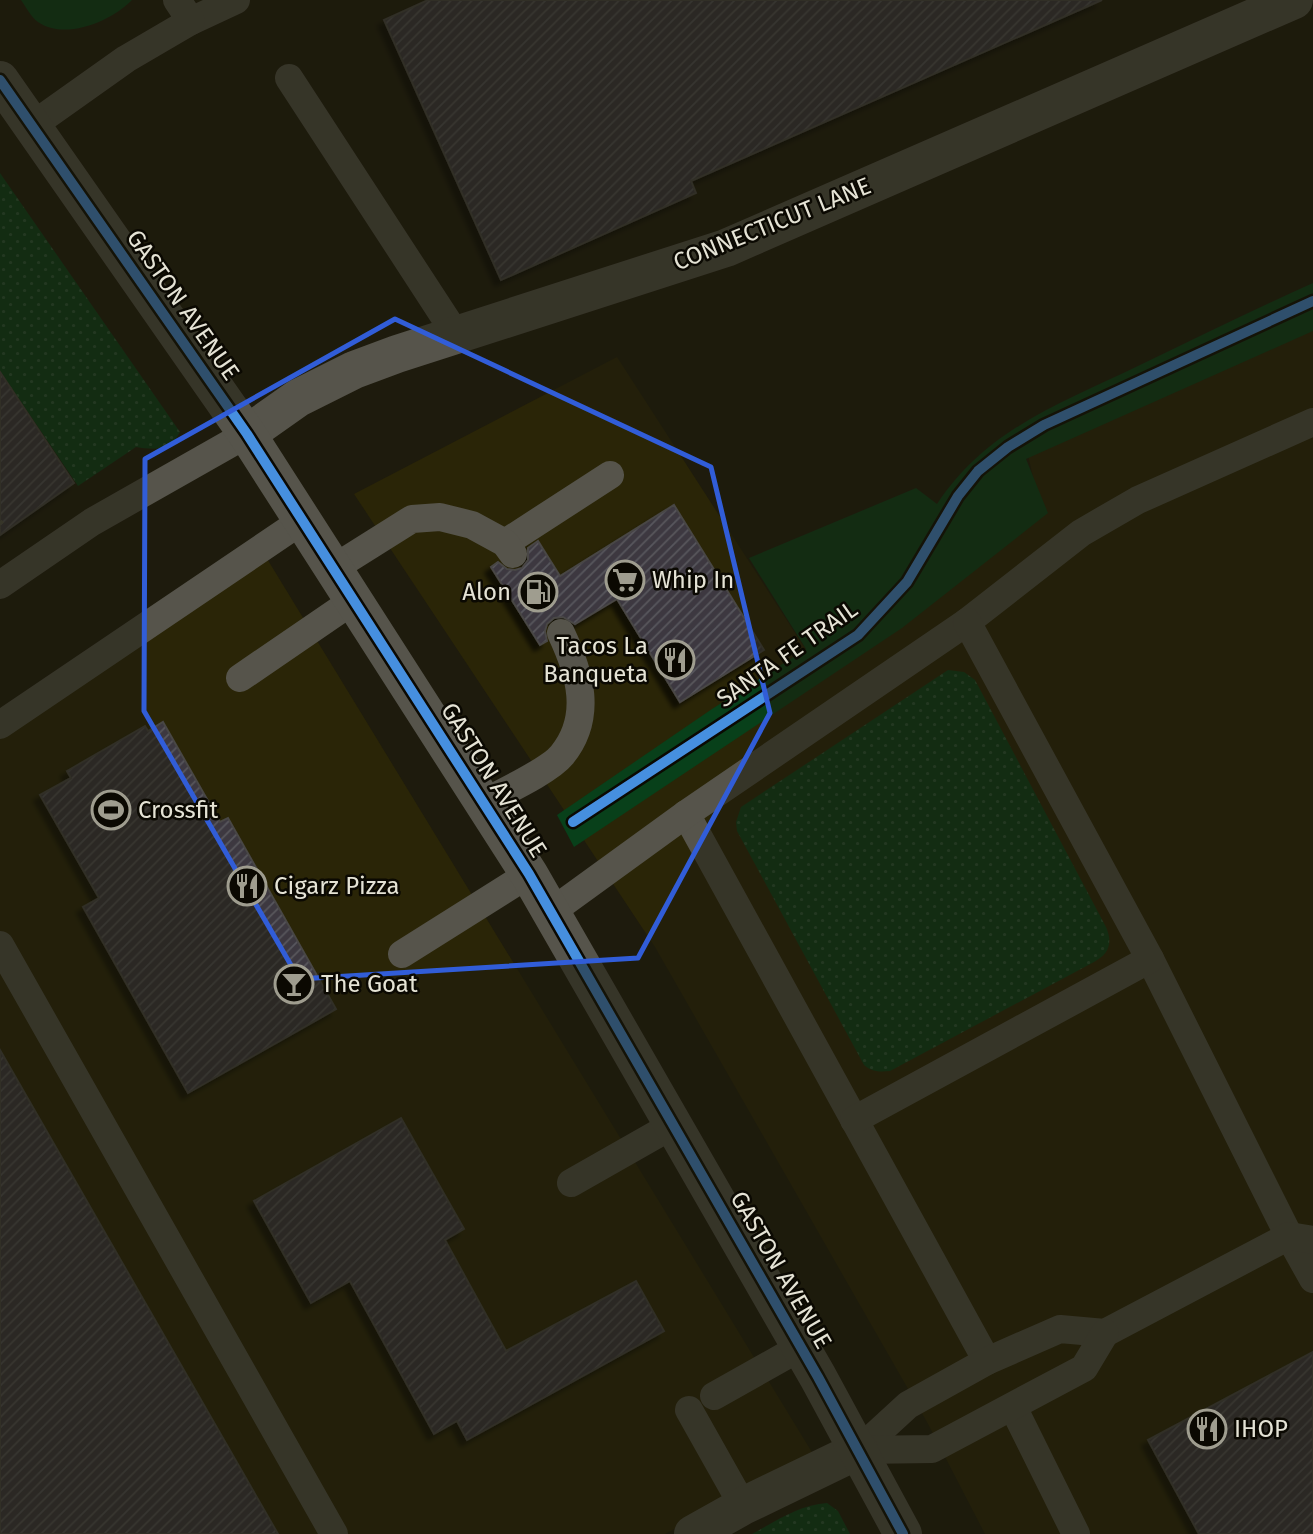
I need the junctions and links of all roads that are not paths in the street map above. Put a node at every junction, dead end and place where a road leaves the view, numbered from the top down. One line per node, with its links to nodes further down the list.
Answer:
1 (236, 0): 3 (lane)
2 (1294, 0): 6 (street, CONNECTICUT LANE)
3 (184, 10): 5 (lane)
4 (289, 78): 6 (lane)
5 (11, 102): 8 (street, GASTON AVENUE)
6 (457, 336): 8 (street, CONNECTICUT LANE)
7 (1313, 422): 13 (lane)
8 (247, 434): 10 (street, GASTON AVENUE); 12 (lane)
9 (610, 475): 11 (lane)
10 (303, 520): 11 (street, GASTON AVENUE); 16 (lane)
11 (344, 584): 15 (lane); 17 (street, GASTON AVENUE)
12 (0, 585)
13 (967, 622): 18 (lane); 23 (lane)
14 (561, 633): 17 (lane)
15 (240, 678)
16 (0, 725)
17 (483, 803): 19 (street, GASTON AVENUE)
18 (686, 814): 20 (lane); 24 (lane)
19 (529, 874): 20 (street, GASTON AVENUE); 22 (lane)
20 (551, 912): 25 (street, GASTON AVENUE)
21 (0, 945): 35 (lane)
22 (402, 954)
23 (1150, 959): 24 (lane); 27 (lane)
24 (854, 1120): 31 (lane)
25 (673, 1125): 26 (lane); 30 (street, GASTON AVENUE)
26 (571, 1183)
27 (1301, 1238): 28 (lane); 29 (lane)
28 (1313, 1279)
29 (1105, 1332): 31 (lane); 32 (lane)
30 (801, 1347): 33 (street, GASTON AVENUE); 34 (lane)
31 (986, 1362): 33 (lane)
32 (1013, 1406): 33 (lane); 38 (lane)
33 (859, 1450): 34 (street); 37 (street, GASTON AVENUE)
34 (743, 1506): 36 (street)
35 (334, 1534)
36 (693, 1534)
37 (903, 1534)
38 (1076, 1534)

